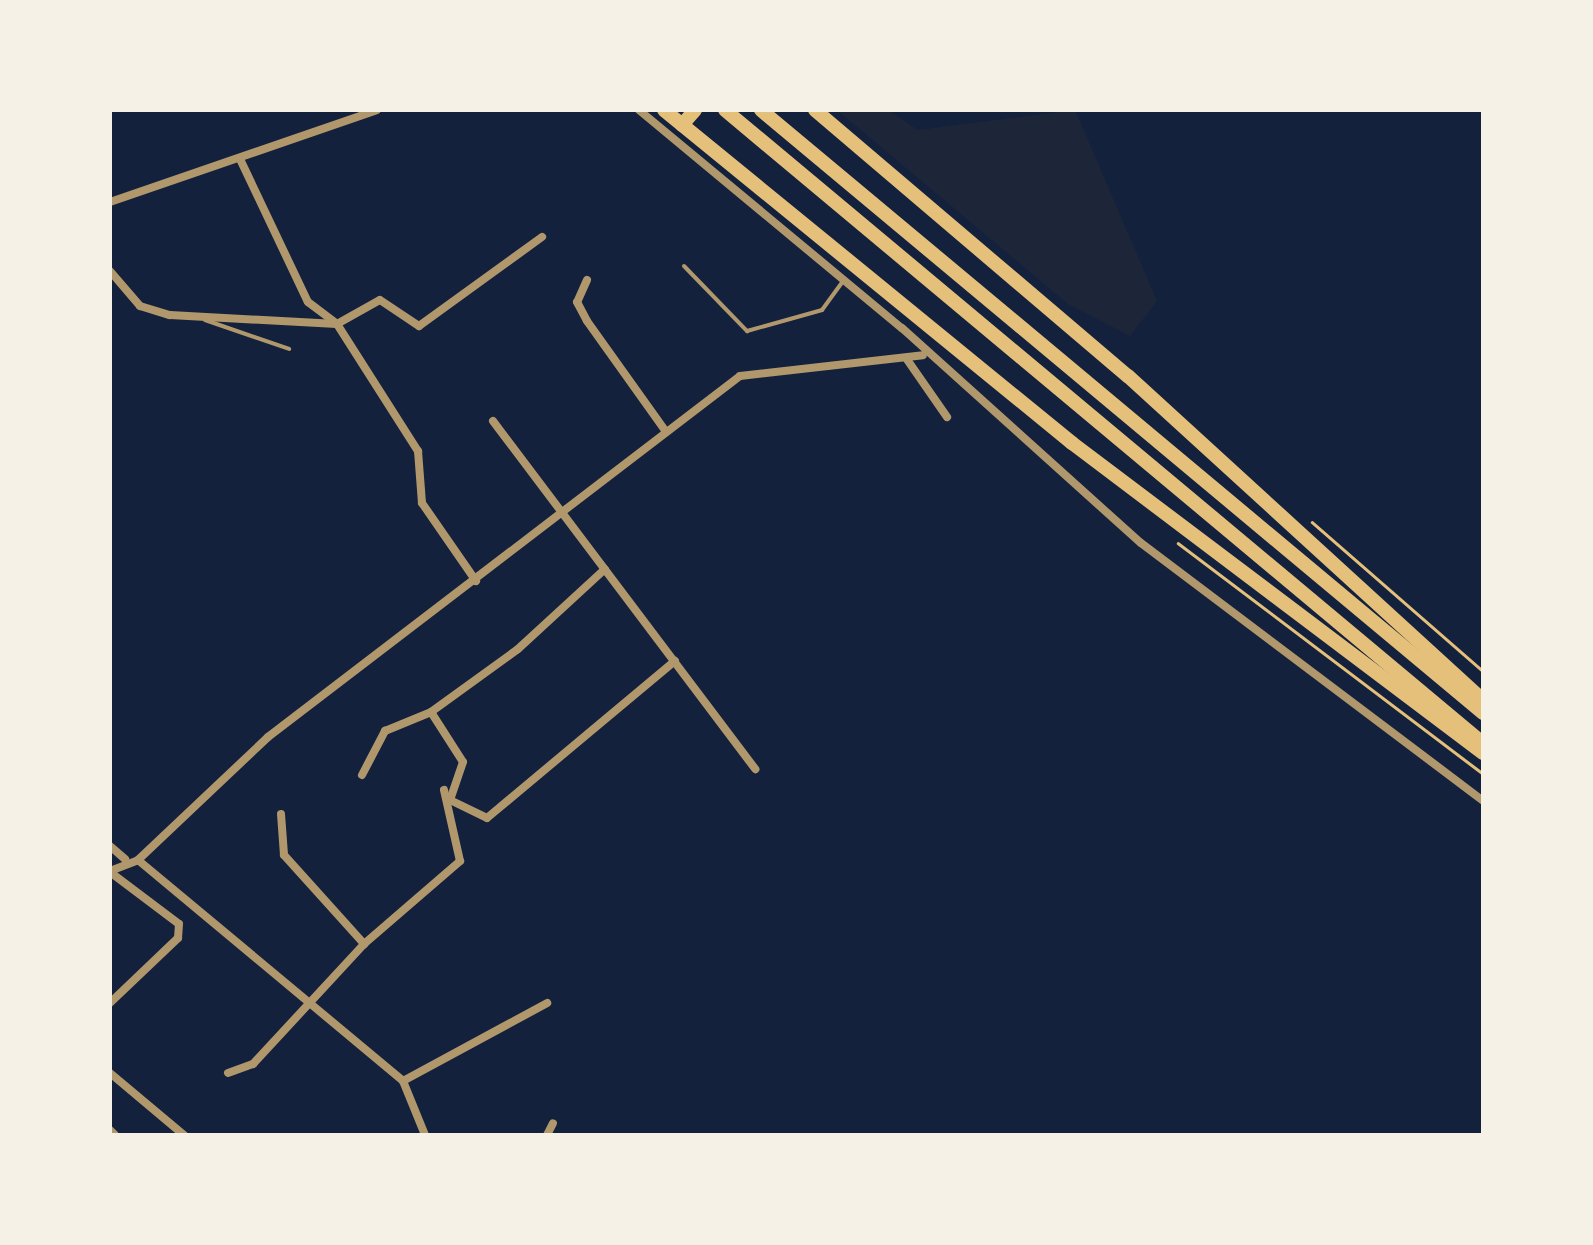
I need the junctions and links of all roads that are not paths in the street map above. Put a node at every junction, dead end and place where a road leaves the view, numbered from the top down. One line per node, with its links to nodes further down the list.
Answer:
1 (377, 110): 9 (street)
2 (639, 110): 15 (street)
3 (665, 110): 8 (highway)
4 (694, 110): 8 (highway)
5 (725, 110): 31 (highway)
6 (762, 110): 30 (highway)
7 (816, 110): 28 (highway)
8 (682, 125): 32 (highway)
9 (240, 159): 10 (street); 17 (street)
10 (110, 202)
11 (542, 237): 17 (street)
12 (684, 266): 15 (lane)
13 (110, 271): 16 (street)
14 (588, 280): 23 (street)
15 (842, 282): 19 (street)
16 (195, 317): 17 (street); 18 (lane)
17 (337, 324): 26 (street)
18 (289, 349)
19 (923, 354): 20 (street); 37 (street)
20 (906, 358): 21 (street); 23 (street)
21 (947, 417)
22 (493, 421): 24 (street)
23 (664, 430): 24 (street)
24 (557, 512): 25 (street); 26 (street)
25 (605, 569): 27 (street); 29 (street)
26 (476, 581): 41 (street)
27 (675, 662): 33 (street); 36 (street)
28 (1483, 700)
29 (432, 712): 34 (street); 36 (street)
30 (1483, 713)
31 (1483, 744)
32 (1483, 753)
33 (755, 769)
34 (362, 775)
35 (444, 790): 36 (street)
36 (450, 800): 43 (street)
37 (1483, 800)
38 (281, 814): 43 (street)
39 (110, 846): 40 (street)
40 (126, 859): 41 (street); 42 (street)
41 (138, 860): 44 (street)
42 (110, 872): 45 (street)
43 (364, 944): 44 (street)
44 (314, 1002): 48 (street); 49 (street)
45 (110, 1004)
46 (547, 1004): 49 (street)
47 (110, 1073): 51 (street)
48 (228, 1073)
49 (403, 1082): 52 (street)
50 (553, 1123): 53 (street)
51 (181, 1134)
52 (425, 1135)
53 (547, 1135)

